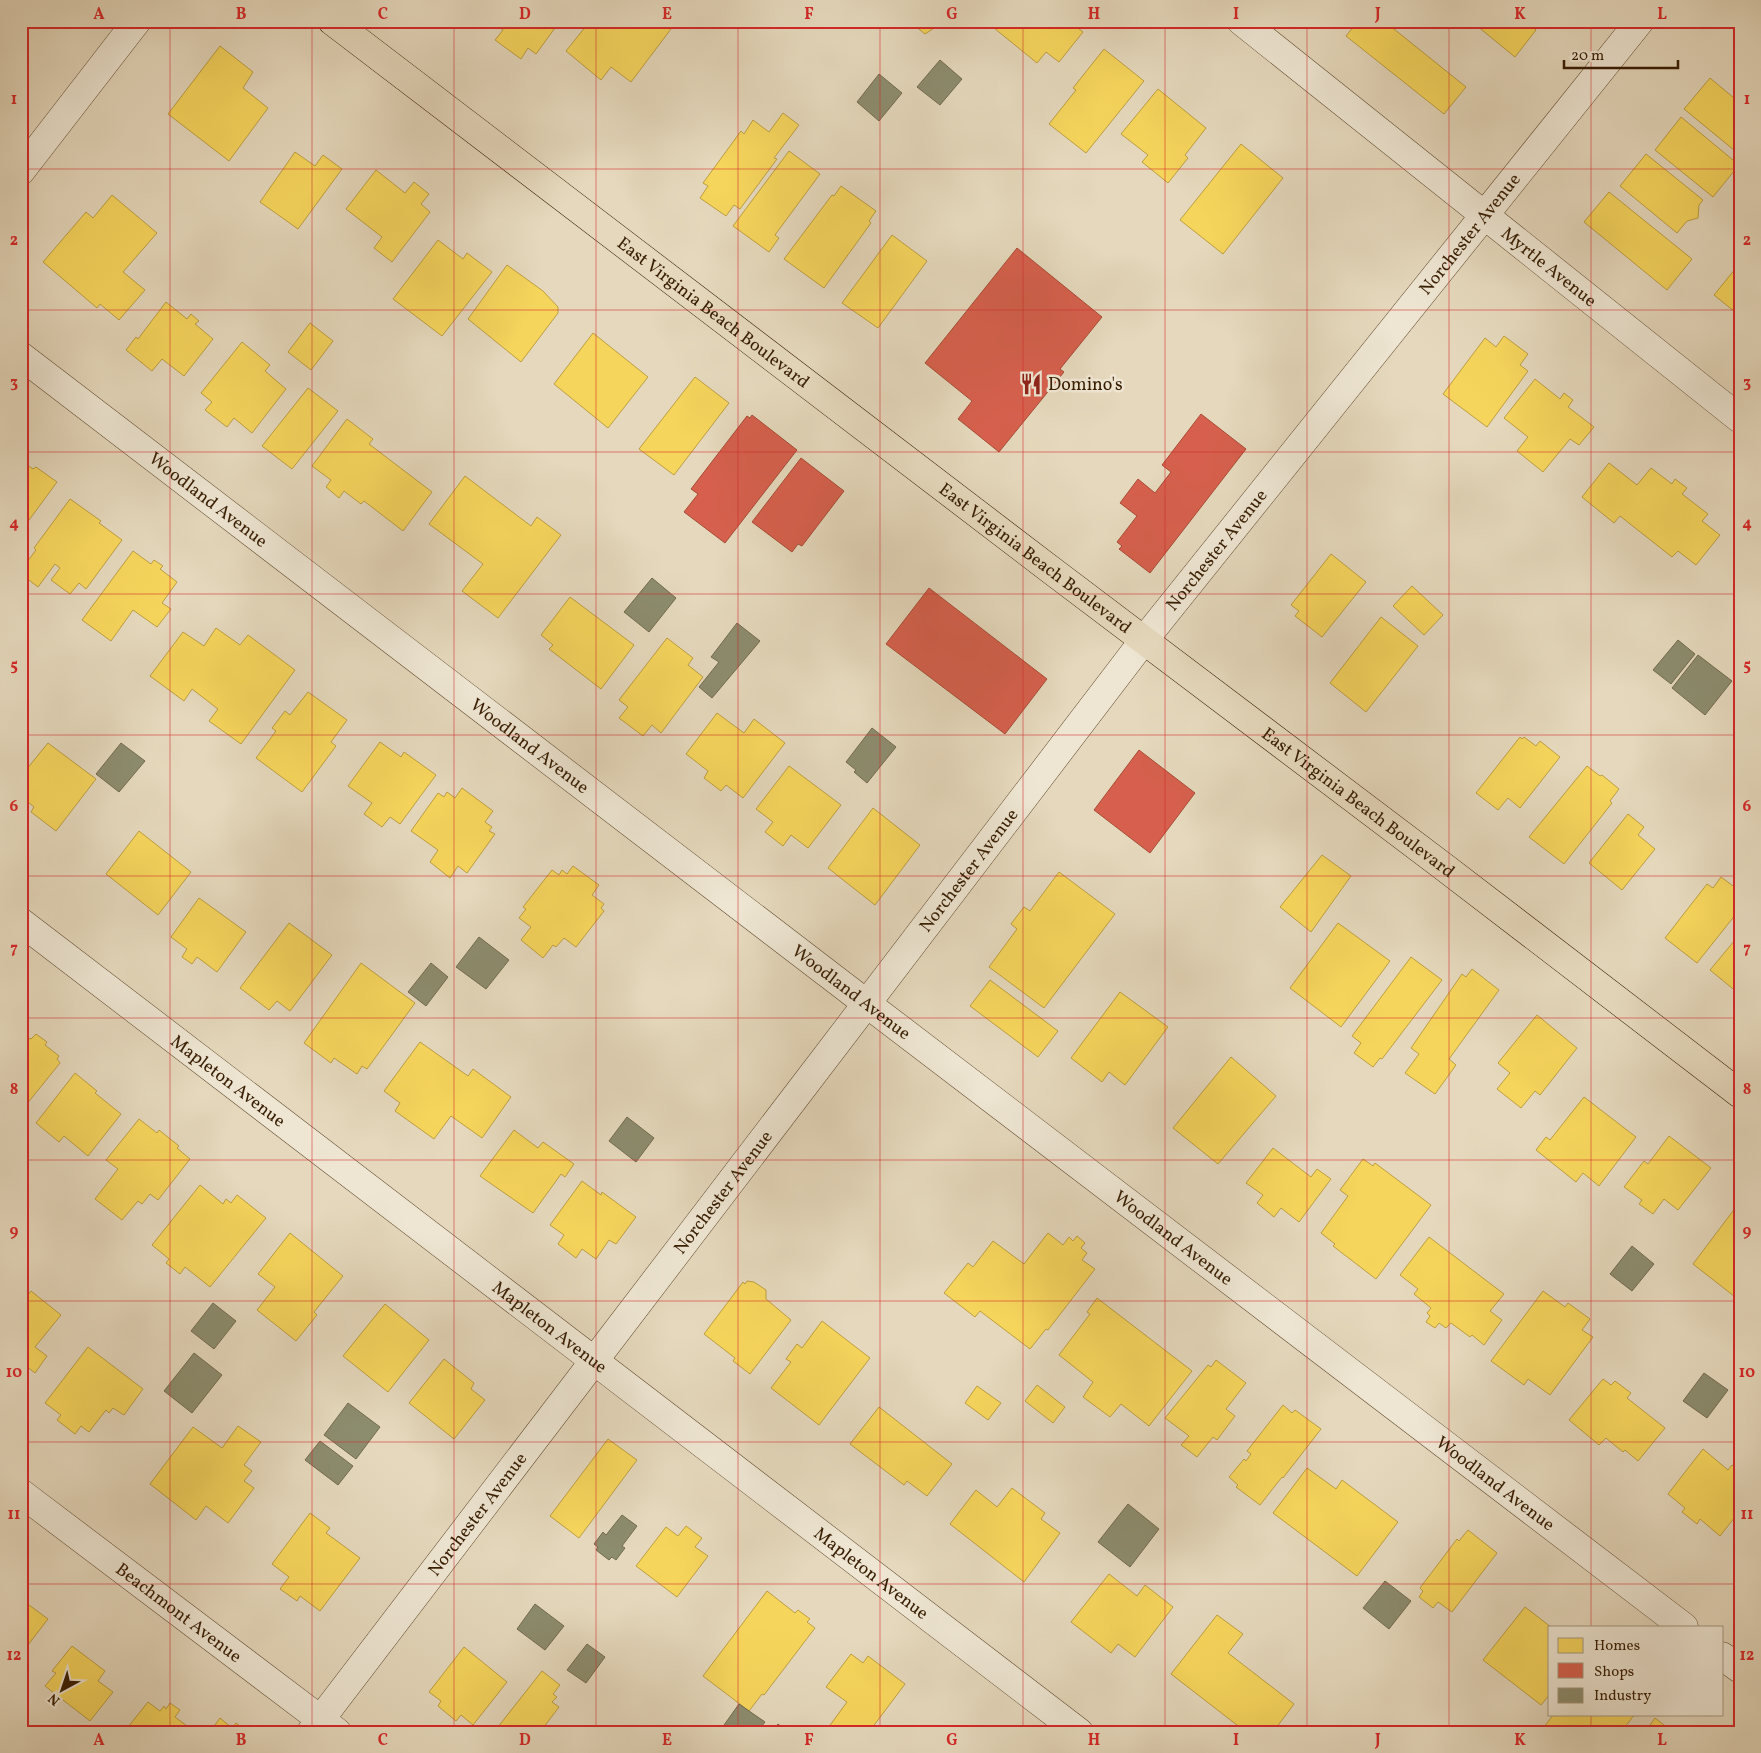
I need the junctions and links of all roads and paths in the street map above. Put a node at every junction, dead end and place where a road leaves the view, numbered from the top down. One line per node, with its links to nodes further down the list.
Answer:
1 (137, 21): 5 (street)
2 (332, 21): 9 (main road, East Virginia Beach Boulevard)
3 (1241, 21): 6 (street, Myrtle Avenue)
4 (1640, 21): 6 (street, Norchester Avenue)
5 (21, 172)
6 (1484, 214): 8 (street, Myrtle Avenue); 9 (street, Norchester Avenue)
7 (21, 356): 11 (street, Woodland Avenue)
8 (1740, 419)
9 (1144, 640): 11 (street, Norchester Avenue); 12 (main road, East Virginia Beach Boulevard)
10 (21, 922): 13 (street, Mapleton Avenue)
11 (866, 1003): 13 (street, Norchester Avenue); 15 (street, Woodland Avenue)
12 (1740, 1094)
13 (594, 1361): 18 (street, Norchester Avenue); 19 (street, Mapleton Avenue)
14 (21, 1493): 18 (street, Beachmont Avenue)
15 (1683, 1626)
16 (1724, 1657): 17 (street)
17 (1740, 1669)
18 (323, 1728)
19 (1079, 1732)

